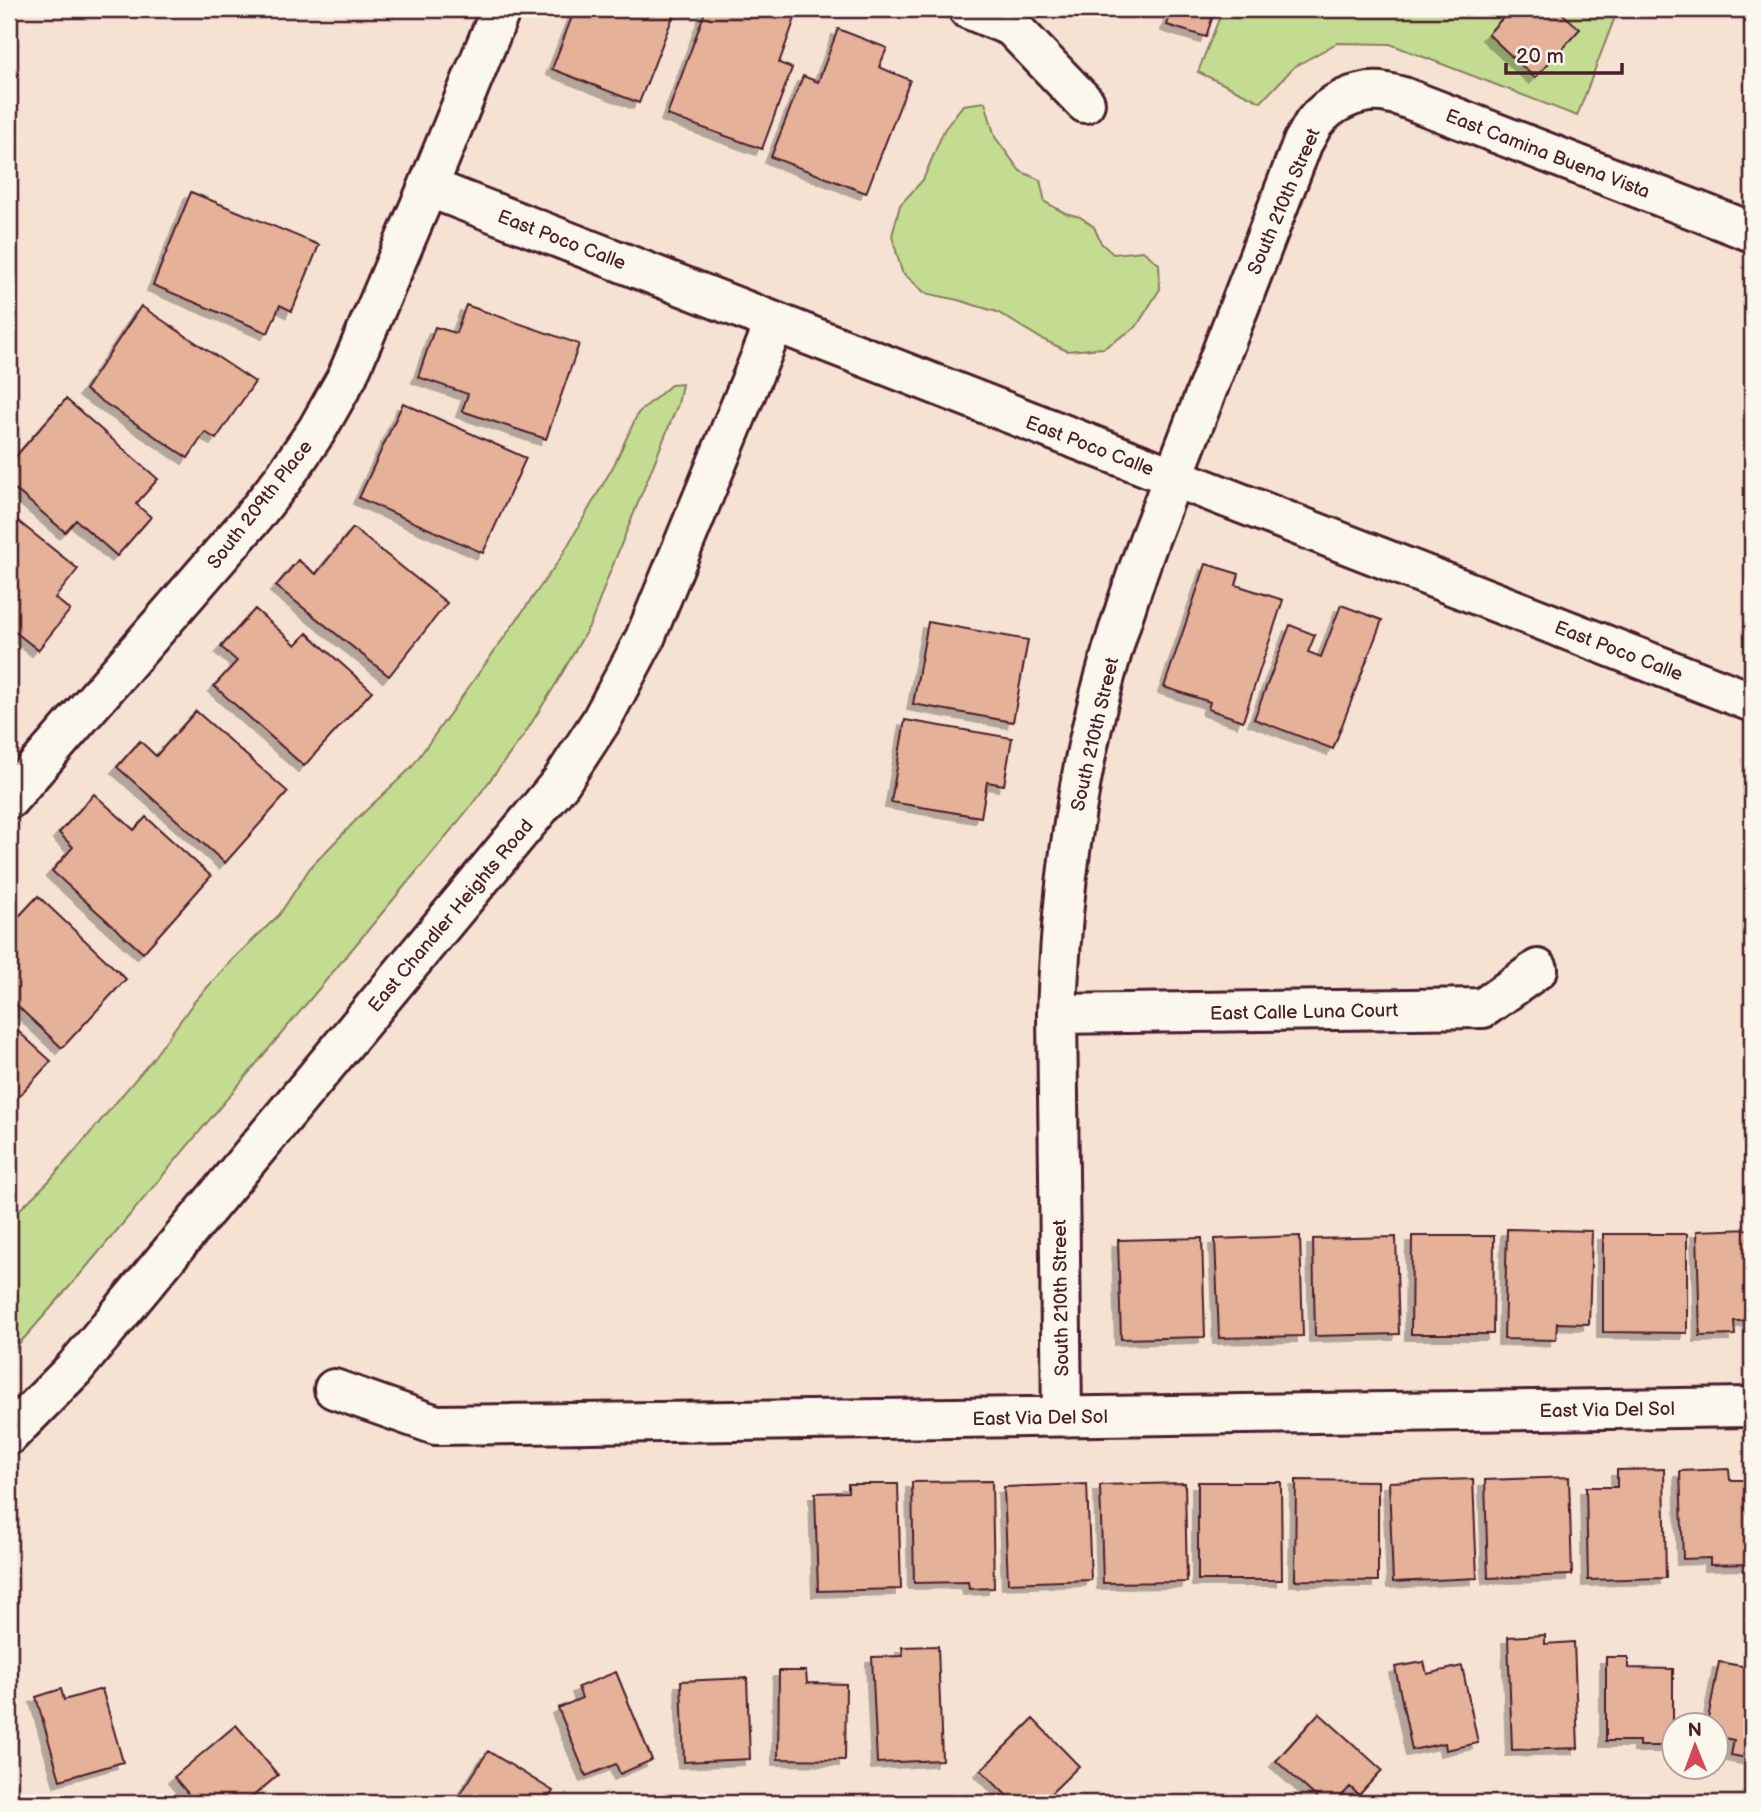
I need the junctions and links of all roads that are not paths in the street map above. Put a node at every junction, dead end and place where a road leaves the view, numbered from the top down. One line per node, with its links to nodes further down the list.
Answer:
1 (501, 9): 5 (street, South 209th Place)
2 (968, 9): 4 (street)
3 (1340, 101): 6 (street, East Camina Buena Vista); 8 (street, South 210th Street)
4 (1085, 103)
5 (428, 187): 7 (street, East Poco Calle); 10 (street, South 209th Place)
6 (1752, 232)
7 (775, 322): 8 (street, East Poco Calle); 16 (street, East Chandler Heights Road)
8 (1173, 477): 9 (street, East Poco Calle); 12 (street, South 210th Street)
9 (1752, 702)
10 (9, 799)
11 (1538, 969): 12 (street, East Calle Luna Court)
12 (1057, 1014): 15 (street, South 210th Street)
13 (334, 1389): 15 (street, East Via Del Sol)
14 (1752, 1407): 15 (street, East Via Del Sol)
15 (1062, 1416)
16 (9, 1435)

